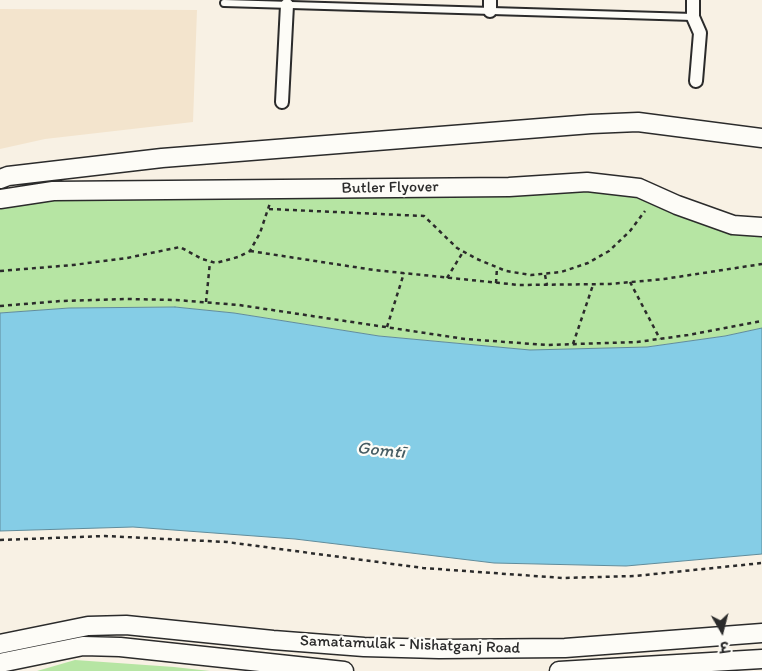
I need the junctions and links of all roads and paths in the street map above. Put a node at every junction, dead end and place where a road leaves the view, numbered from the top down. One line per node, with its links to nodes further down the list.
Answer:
1 (693, 0): 5 (street)
2 (224, 3): 3 (lane)
3 (287, 5): 4 (lane); 7 (street)
4 (490, 6): 5 (lane)
5 (693, 17): 6 (street)
6 (696, 82)
7 (282, 102)
8 (762, 138): 9 (main road)
9 (4, 178): 10 (main road)
10 (5, 198): 14 (main road, Butler Flyover)
11 (271, 200): 12 (path)
12 (269, 209): 15 (path); 16 (path)
13 (645, 212): 22 (path)
14 (762, 227)
15 (250, 251): 17 (path); 21 (path)
16 (463, 252): 19 (path); 23 (path)
17 (210, 262): 20 (path); 28 (path)
18 (762, 264): 24 (path)
19 (497, 268): 22 (path); 25 (path)
20 (0, 271)
21 (404, 273): 23 (path); 31 (path)
22 (545, 275): 26 (path)
23 (447, 278): 25 (path)
24 (630, 282): 27 (path); 32 (path)
25 (496, 283): 26 (path)
26 (547, 285): 27 (path)
27 (593, 285): 33 (path)
28 (206, 302): 29 (path); 31 (path)
29 (0, 306)
30 (762, 321): 32 (path)
31 (387, 327): 33 (path)
32 (660, 338): 33 (path)
33 (573, 344)
34 (0, 540): 35 (path)
35 (762, 563)
36 (762, 633): 37 (main road, Samatamulak - Nishatganj Road)
37 (0, 644)
38 (762, 659): 41 (main road)
39 (0, 663): 40 (main road, Samatamulak - Nishatganj Road)
40 (344, 671)
41 (559, 671)

